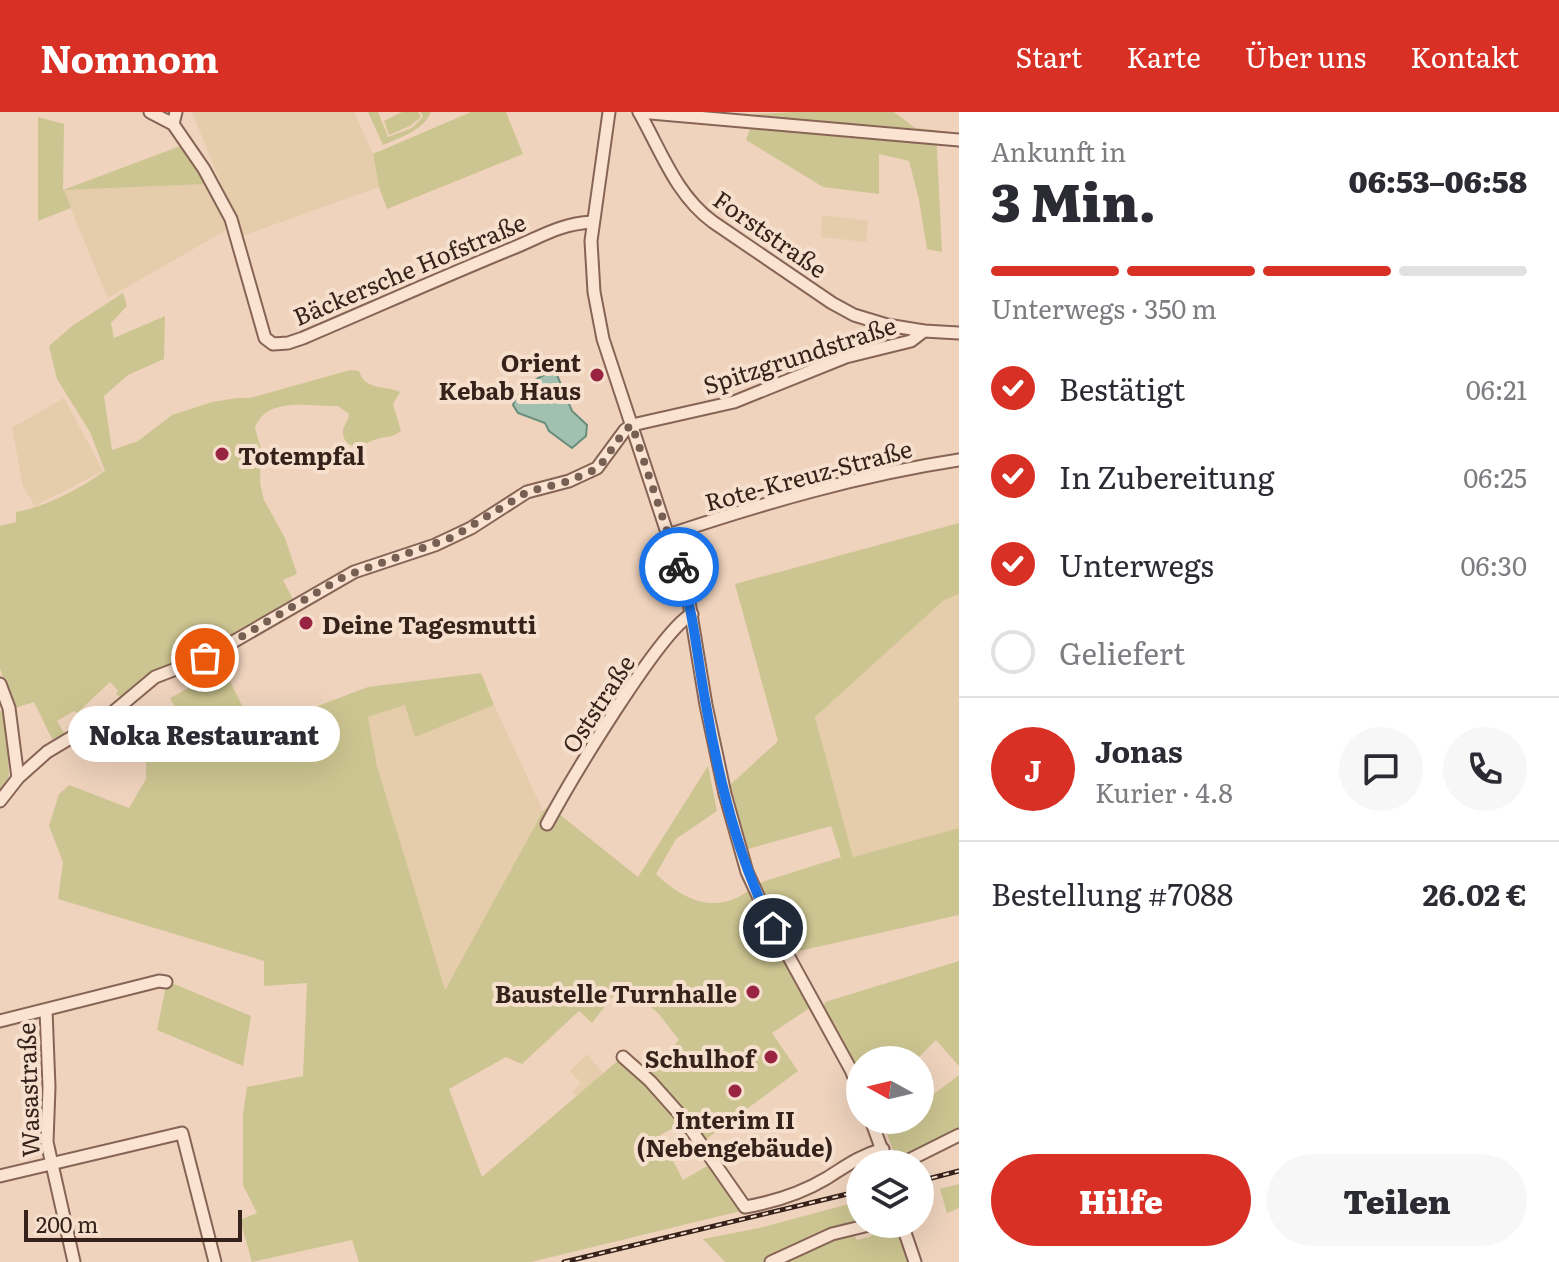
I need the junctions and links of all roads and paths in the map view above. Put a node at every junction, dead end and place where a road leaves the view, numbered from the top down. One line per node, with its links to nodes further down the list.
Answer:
1 (150, 112): 4 (street, Bäckersche Hofstraße)
2 (609, 112): 6 (street)
3 (639, 112): 5 (street); 7 (street, Forststraße)
4 (174, 118): 6 (street, Bäckersche Hofstraße)
5 (959, 140)
6 (592, 222): 9 (street)
7 (924, 331): 8 (street, Spitzgrundstraße); 9 (street, Spitzgrundstraße)
8 (959, 333)
9 (632, 425): 11 (street); 14 (street)
10 (959, 460): 11 (street, Rote-Kreuz-Straße)
11 (668, 535): 12 (street)
12 (692, 614): 16 (street, Oststraße); 21 (street)
13 (0, 684): 14 (street)
14 (18, 778): 15 (street)
15 (0, 801)
16 (547, 824)
17 (166, 982): 18 (street)
18 (46, 1010): 19 (street); 26 (street, Wasastraße)
19 (0, 1021)
20 (623, 1057): 24 (street)
21 (846, 1061)
22 (877, 1134): 24 (street)
23 (959, 1135): 25 (street)
24 (883, 1149)
25 (929, 1150)
26 (50, 1165): 27 (street); 30 (street, Wasastraße); 31 (street)
27 (0, 1176)
28 (846, 1231): 32 (street)
29 (907, 1238): 33 (street)
30 (74, 1262)
31 (215, 1262)
32 (771, 1262)
33 (915, 1262)

